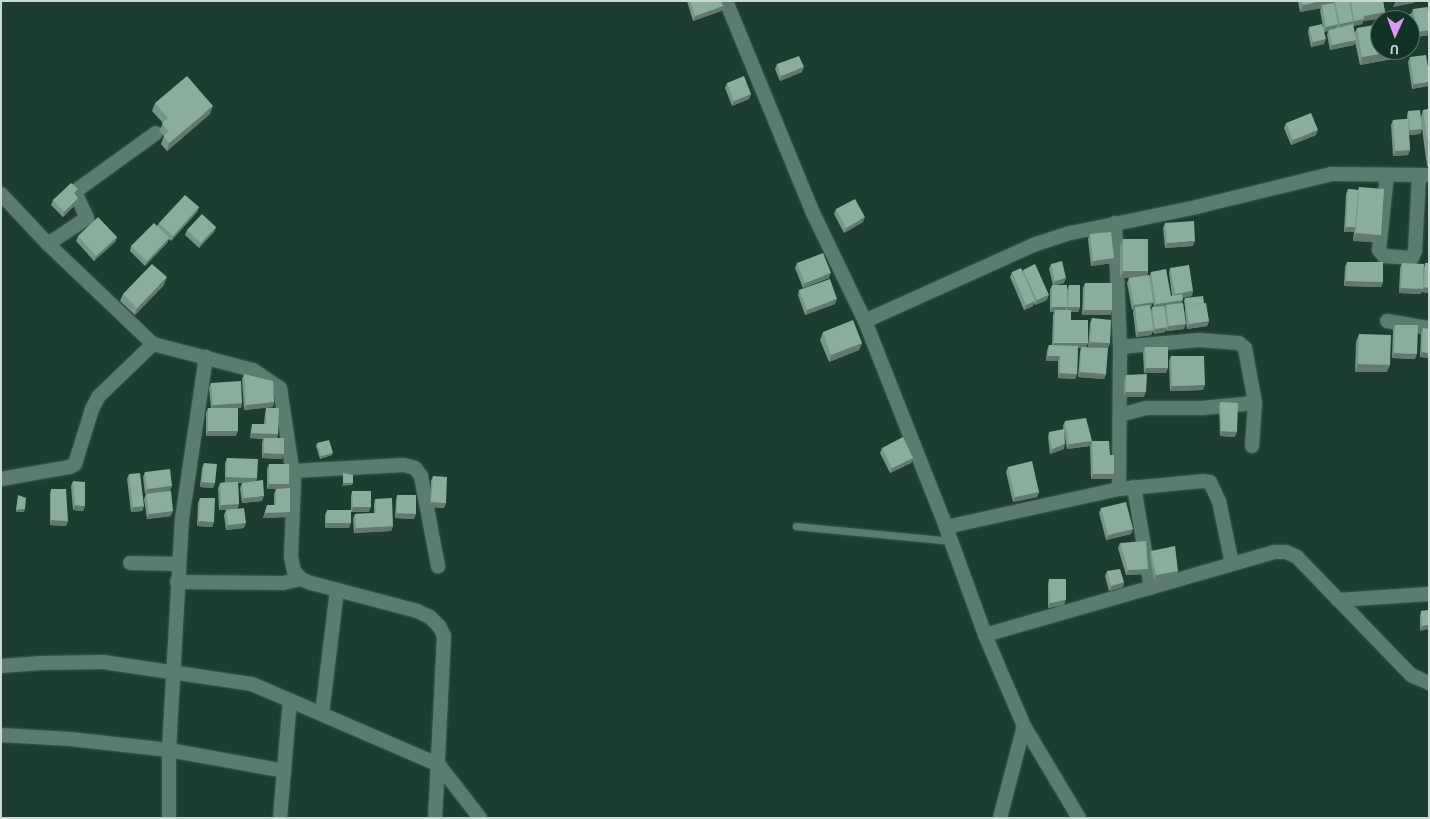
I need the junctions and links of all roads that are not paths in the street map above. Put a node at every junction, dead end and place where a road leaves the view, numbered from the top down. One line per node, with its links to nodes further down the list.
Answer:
1 (726, 1): 8 (street)
2 (156, 133): 7 (street)
3 (1387, 175): 4 (street); 4 (street); 6 (street)
4 (1424, 176)
5 (1, 194): 7 (street)
6 (1114, 223): 8 (street); 12 (street)
7 (48, 244): 11 (street)
8 (866, 321): 22 (street)
9 (1387, 321): 10 (street)
10 (1429, 328)
11 (153, 344): 13 (street); 18 (street)
12 (1120, 347): 14 (street); 15 (street)
13 (206, 357): 17 (street); 25 (street)
14 (1255, 403): 15 (street); 16 (street)
15 (1120, 415): 20 (street)
16 (1252, 446)
17 (292, 471): 27 (street); 28 (street)
18 (1, 478)
19 (1134, 487): 20 (street); 26 (street); 30 (street)
20 (1119, 489): 22 (street)
21 (796, 526): 23 (lane)
22 (946, 527): 23 (street)
23 (951, 541): 34 (street)
24 (130, 563): 25 (street)
25 (178, 564): 29 (street)
26 (1232, 564): 30 (street); 33 (street)
27 (438, 566)
28 (301, 579): 29 (street); 31 (street)
29 (177, 582): 36 (street)
30 (1151, 588): 34 (street)
31 (337, 590): 39 (street); 43 (street)
32 (1429, 594): 33 (street)
33 (1338, 600): 37 (street)
34 (985, 634): 40 (street)
35 (1, 666): 36 (street)
36 (174, 672): 38 (street); 42 (street)
37 (1429, 683)
38 (290, 700): 39 (street); 44 (street)
39 (322, 714): 43 (street)
40 (1024, 726): 49 (street); 50 (street)
41 (1, 735): 42 (street)
42 (169, 750): 44 (street); 45 (street)
43 (439, 765): 47 (street); 48 (street)
44 (284, 771): 46 (street)
45 (169, 817)
46 (280, 818)
47 (435, 818)
48 (480, 818)
49 (1000, 818)
50 (1079, 818)

